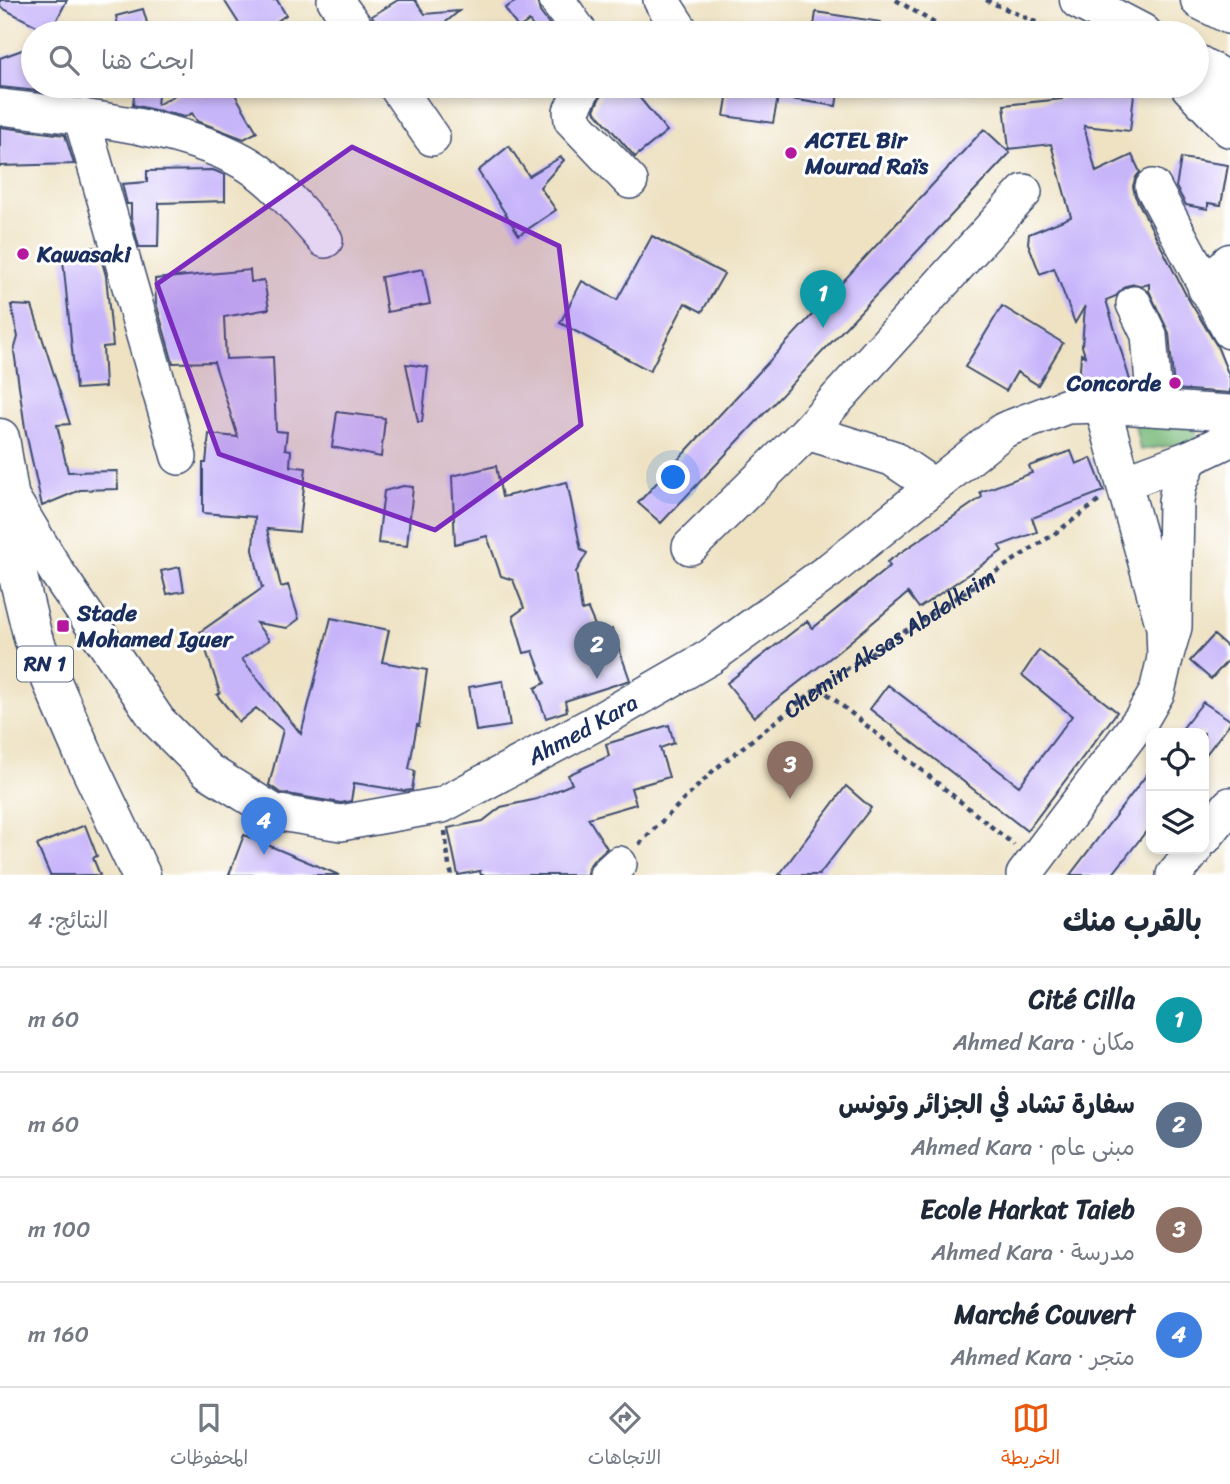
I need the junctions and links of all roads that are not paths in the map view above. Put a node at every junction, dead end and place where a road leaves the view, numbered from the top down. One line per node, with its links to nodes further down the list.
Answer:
1 (335, 0): 7 (street)
2 (557, 0): 8 (street)
3 (662, 0): 9 (street)
4 (1079, 0): 10 (main road)
5 (1200, 0): 6 (main road)
6 (1230, 15)
7 (350, 21)
8 (572, 21)
9 (675, 21)
10 (1118, 21)
11 (1209, 71): 12 (main road)
12 (1230, 83)
13 (404, 98): 19 (street)
14 (578, 98): 20 (street)
15 (1201, 98): 18 (main road)
16 (0, 107): 17 (street)
17 (81, 116): 23 (street); 33 (street)
18 (1230, 128)
19 (432, 138)
20 (630, 181)
21 (1153, 187): 24 (street)
22 (1024, 192): 30 (street)
23 (325, 240)
24 (1219, 275): 26 (street)
25 (1135, 304): 28 (street)
26 (1230, 331)
27 (1102, 405): 28 (street, Ahmed Kara); 35 (street); 36 (street, Ahmed Kara)
28 (1155, 408): 29 (street, Ahmed Kara)
29 (1230, 412)
30 (807, 432): 36 (street); 38 (street)
31 (0, 439): 37 (main road, RN 1)
32 (1230, 439): 34 (street)
33 (179, 457)
34 (1190, 458): 35 (street); 39 (street)
35 (1125, 482): 39 (street)
36 (933, 485): 37 (street, Ahmed Kara)
37 (9, 493): 44 (main road, RN 1)
38 (690, 547)
39 (1165, 658): 43 (street)
40 (1230, 805): 41 (street)
41 (1209, 832)
42 (1191, 854): 45 (street)
43 (1029, 868)
44 (141, 875)
45 (1174, 875)

